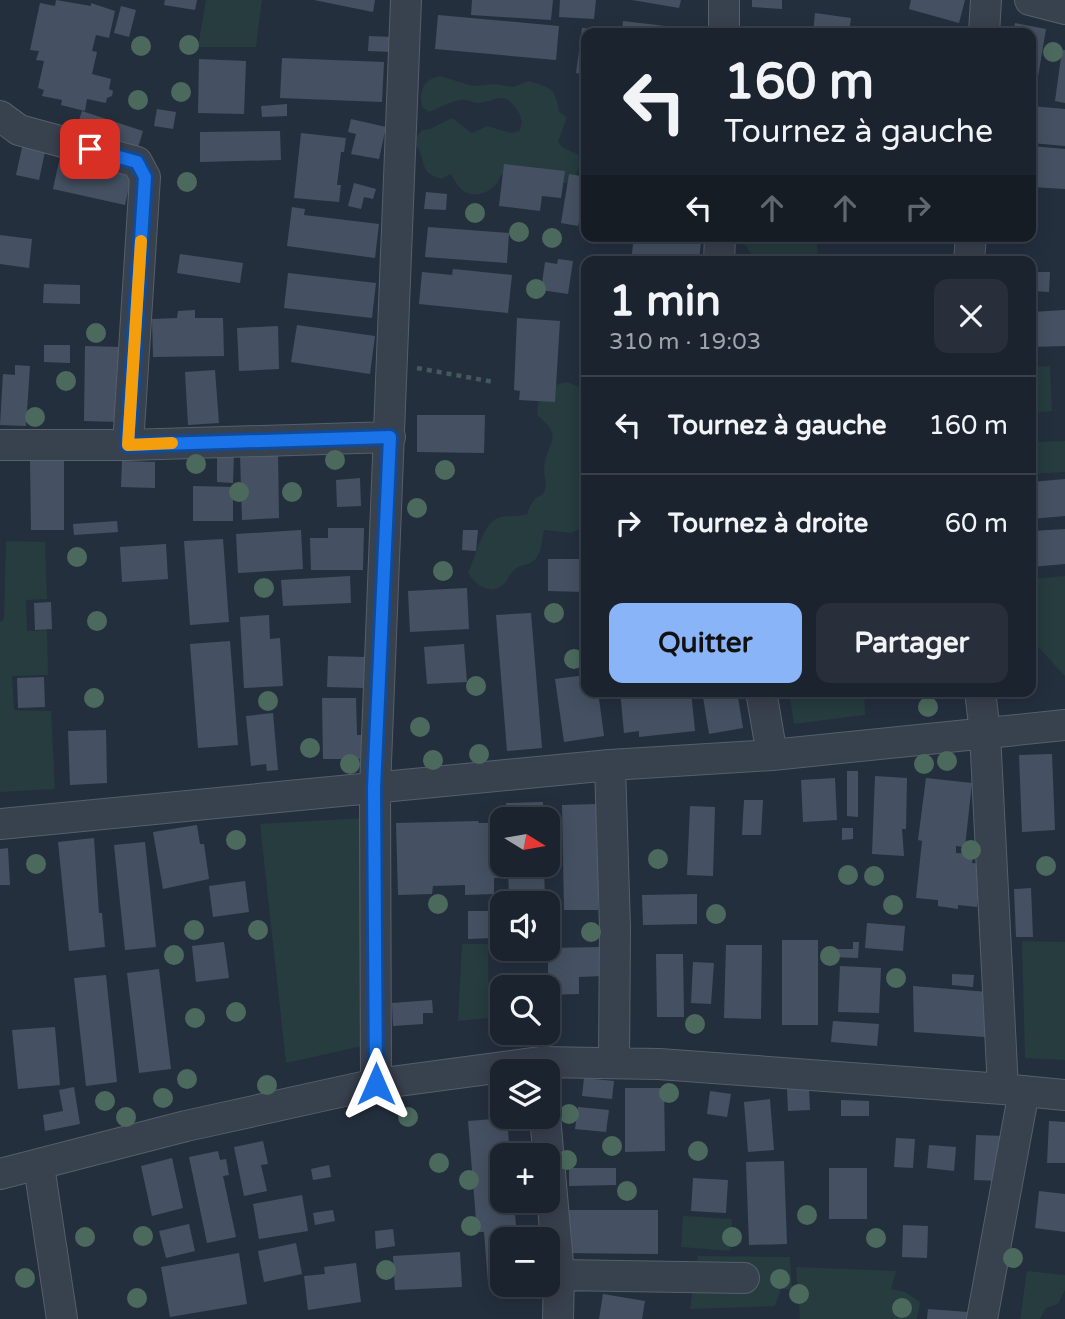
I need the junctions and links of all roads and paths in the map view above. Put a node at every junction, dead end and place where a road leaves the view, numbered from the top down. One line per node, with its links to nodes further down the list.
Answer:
1 (407, 0): 9 (street)
2 (724, 0): 6 (street)
3 (986, 0): 7 (street)
4 (1030, 0): 5 (street)
5 (1065, 9)
6 (724, 28)
7 (984, 28)
8 (0, 116): 13 (street)
9 (399, 365): 10 (path); 11 (street)
10 (494, 382)
11 (390, 437): 13 (street); 20 (street)
12 (0, 445): 13 (street)
13 (128, 445)
14 (762, 697): 18 (street)
15 (981, 697): 17 (street)
16 (1065, 725): 17 (street)
17 (985, 733): 18 (street); 26 (street)
18 (772, 755): 19 (street)
19 (610, 765): 20 (street); 22 (street)
20 (374, 788): 21 (street); 25 (street)
21 (0, 824)
22 (614, 1062): 23 (street); 26 (street)
23 (560, 1065)
24 (490, 1071): 25 (street)
25 (376, 1084): 29 (street)
26 (1013, 1090): 27 (street); 37 (street)
27 (1065, 1095)
28 (546, 1129): 31 (street)
29 (39, 1166): 30 (street); 35 (street)
30 (0, 1174)
31 (555, 1227)
32 (560, 1275): 33 (street)
33 (744, 1278)
34 (558, 1297): 36 (street)
35 (62, 1319)
36 (558, 1319)
37 (982, 1319)

